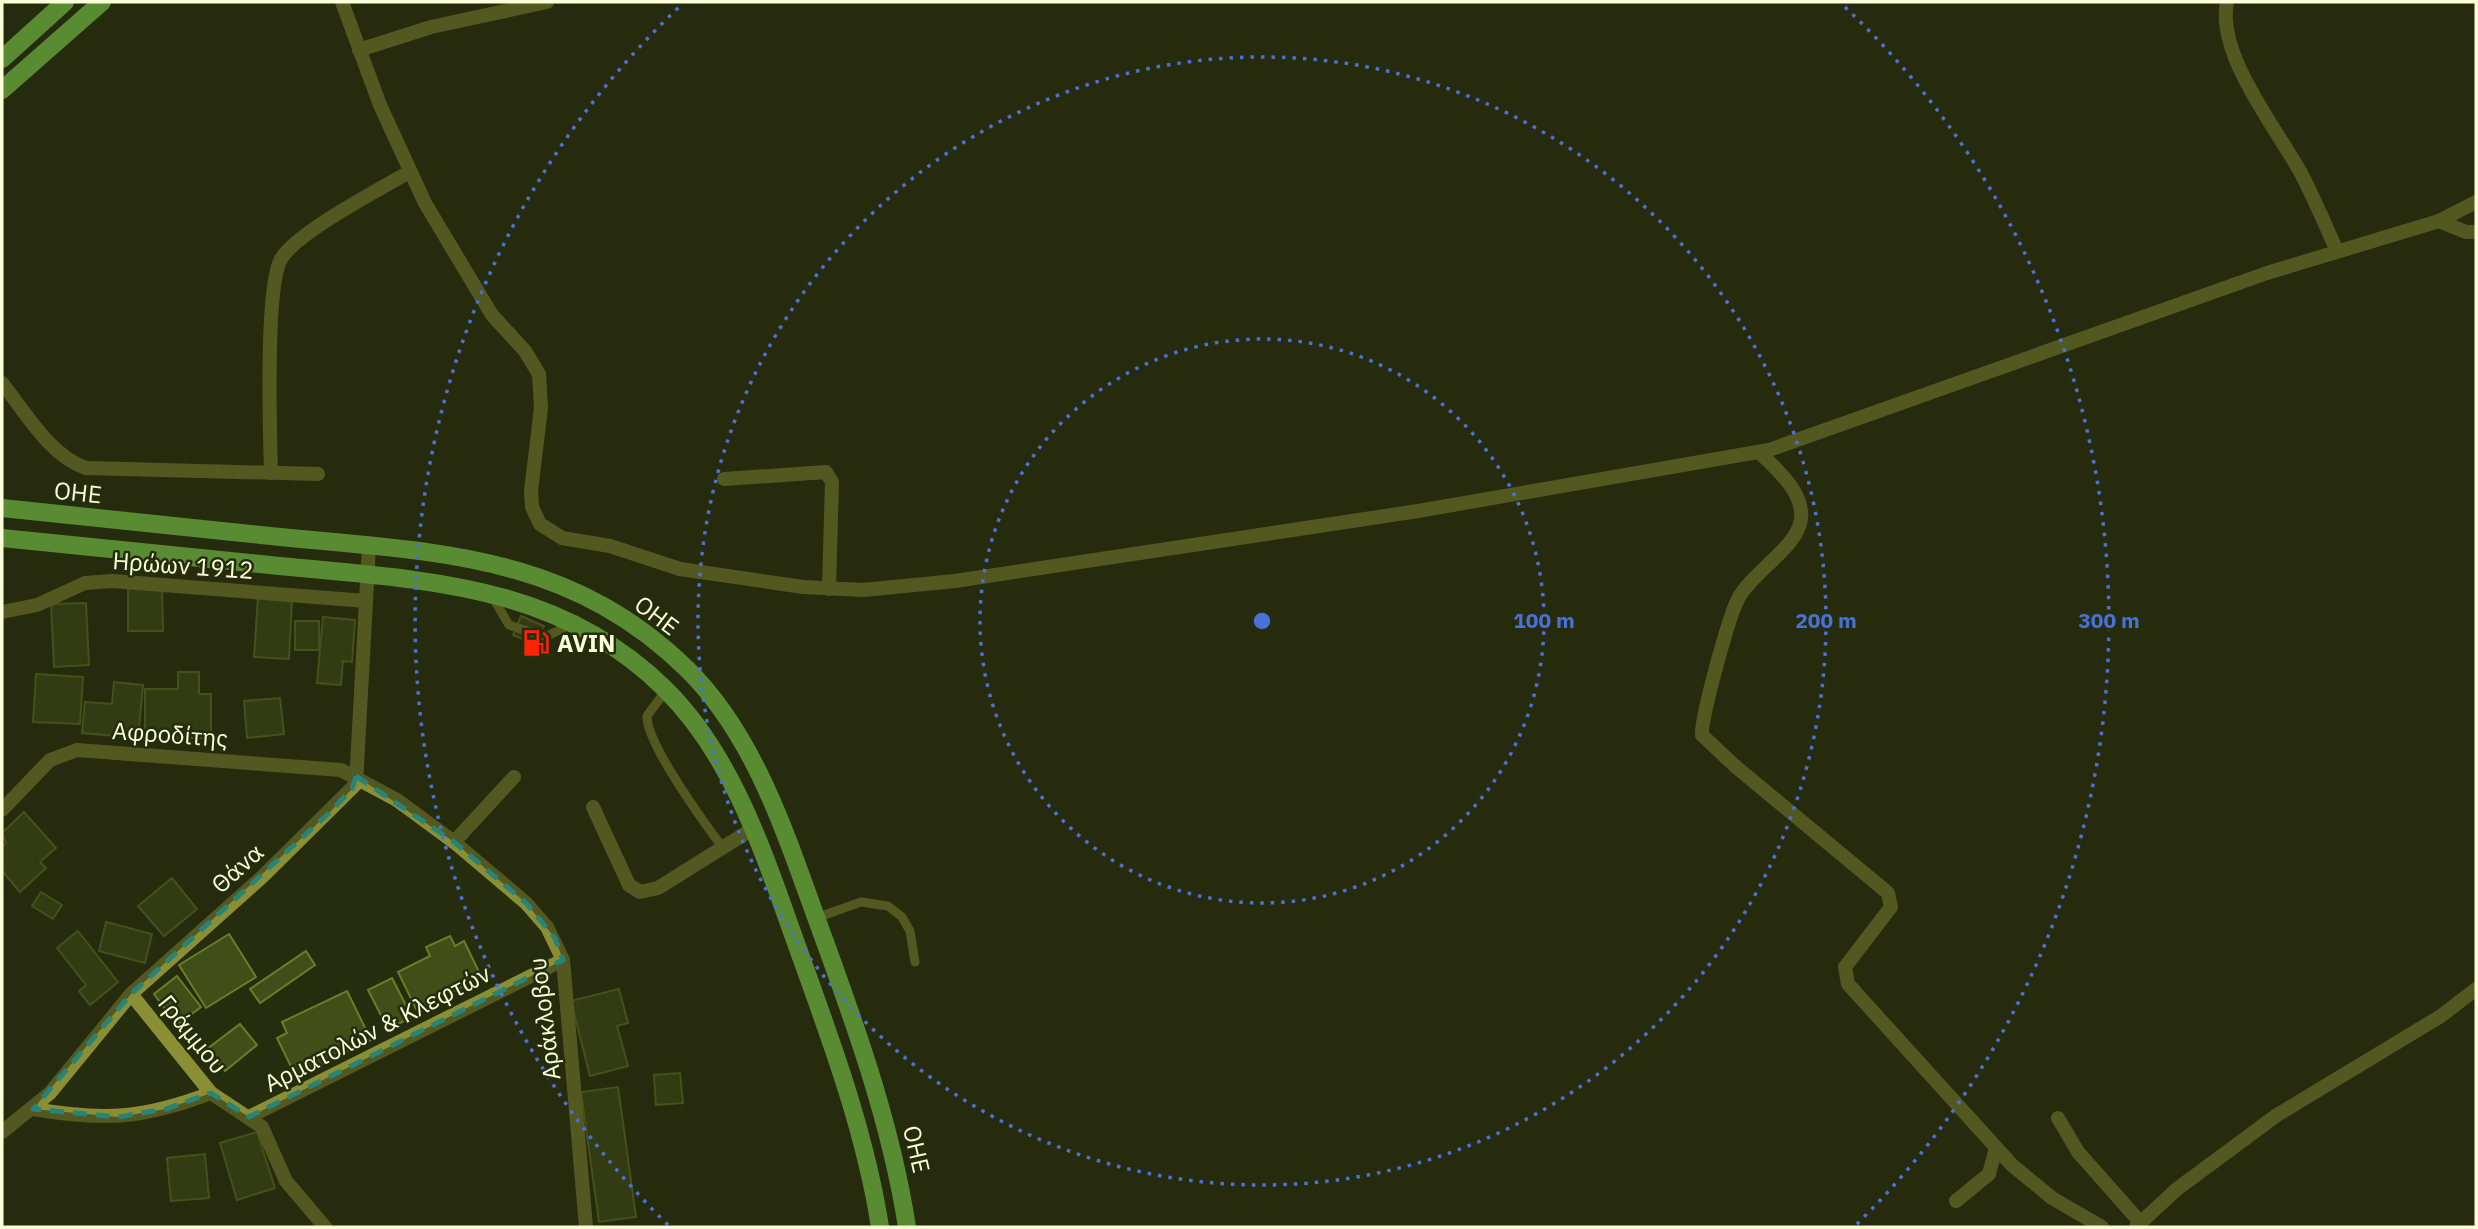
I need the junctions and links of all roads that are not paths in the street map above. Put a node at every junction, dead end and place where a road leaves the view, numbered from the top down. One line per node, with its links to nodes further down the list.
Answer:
1 (65, 2): 7 (main road)
2 (103, 2): 8 (main road)
3 (342, 2): 6 (street)
4 (547, 2): 6 (street)
5 (2227, 2): 13 (street)
6 (359, 50): 9 (street)
7 (2, 59)
8 (2, 90)
9 (409, 172): 16 (street); 23 (street)
10 (2476, 202): 11 (street)
11 (2439, 221): 12 (street); 13 (street)
12 (2476, 232)
13 (2337, 251): 15 (street)
14 (2, 383): 16 (street)
15 (1759, 452): 23 (street); 46 (street)
16 (271, 473): 17 (street)
17 (318, 474)
18 (724, 479): 23 (street)
19 (2, 508): 21 (main road, ΟΗΕ)
20 (2, 538): 22 (main road, ΟΗΕ)
21 (369, 546): 22 (street); 36 (main road, ΟΗΕ)
22 (367, 575): 24 (main road, ΟΗΕ); 25 (street)
23 (830, 589)
24 (491, 594): 27 (main road, ΟΗΕ); 27 (lane)
25 (366, 601): 26 (street, Ηρώων 1912); 29 (street)
26 (2, 612)
27 (573, 624): 28 (main road, ΟΗΕ)
28 (666, 690): 33 (main road, ΟΗΕ); 35 (lane)
29 (356, 776): 32 (street, Αφροδίτης); 34 (street, Αράκλοβου); 40 (street, Θάνα)
30 (514, 777): 34 (street)
31 (593, 807): 35 (street)
32 (2, 810)
33 (754, 828): 35 (street); 51 (main road, ΟΗΕ)
34 (454, 842): 37 (street, Αράκλοβου)
35 (723, 848)
36 (816, 918): 38 (lane); 52 (main road, ΟΗΕ)
37 (564, 960): 43 (street, Αρματολών & Κλεφτών); 50 (street, Αράκλοβου)
38 (915, 962)
39 (2476, 989): 48 (street)
40 (131, 994): 41 (street, Γράμμου); 42 (street, Θάνα)
41 (211, 1093): 42 (street); 43 (street, Γράμμου)
42 (33, 1109): 45 (street, Θάνα)
43 (249, 1117): 49 (street, Γράμμου)
44 (2059, 1118): 48 (street)
45 (2, 1132)
46 (1996, 1148): 47 (street); 53 (street)
47 (1956, 1201)
48 (2138, 1225)
49 (325, 1227)
50 (586, 1227)
51 (880, 1227)
52 (907, 1227)
53 (2102, 1227)

